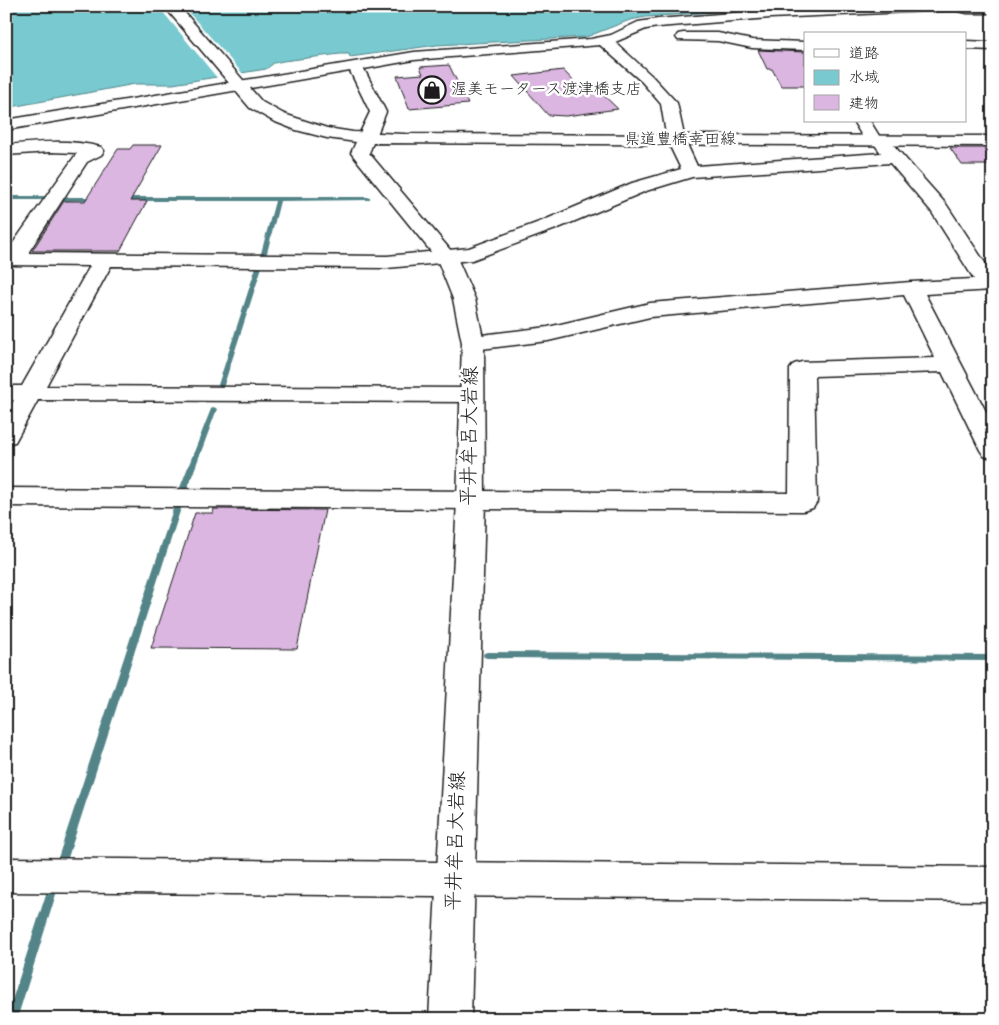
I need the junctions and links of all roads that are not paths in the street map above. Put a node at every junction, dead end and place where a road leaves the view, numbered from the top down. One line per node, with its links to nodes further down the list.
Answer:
1 (171, 6): 11 (street)
2 (955, 6): 3 (street); 6 (street)
3 (993, 9)
4 (671, 37): 8 (street)
5 (652, 38): 6 (street)
6 (602, 41): 10 (street); 15 (street)
7 (966, 45): 9 (street)
8 (804, 46)
9 (993, 46)
10 (354, 65): 11 (street); 14 (street)
11 (237, 84): 13 (street); 14 (street)
12 (862, 122): 16 (street)
13 (6, 125)
14 (367, 137): 15 (street, 県道豊橋幸田線); 21 (street, 平井牟呂大岩線)
15 (676, 140): 16 (street, 県道豊橋幸田線); 20 (street)
16 (877, 141): 17 (street, 県道豊橋幸田線); 19 (street)
17 (993, 141)
18 (6, 150): 22 (street)
19 (894, 157): 20 (street); 24 (street)
20 (691, 172): 21 (street)
21 (447, 258): 23 (street); 26 (street, 平井牟呂大岩線)
22 (10, 259): 23 (street)
23 (104, 260): 28 (street)
24 (990, 284): 25 (street)
25 (912, 288): 26 (street); 27 (street)
26 (473, 343): 29 (street, 平井牟呂大岩線)
27 (950, 365): 31 (street); 33 (street)
28 (17, 393): 29 (street); 30 (street)
29 (470, 395): 33 (street, 平井牟呂大岩線)
30 (6, 436)
31 (993, 450)
32 (6, 497): 33 (street)
33 (471, 502): 35 (street, 平井牟呂大岩線)
34 (6, 875): 35 (street)
35 (456, 880): 36 (street); 37 (street, 平井牟呂大岩線)
36 (993, 884)
37 (450, 1019)

